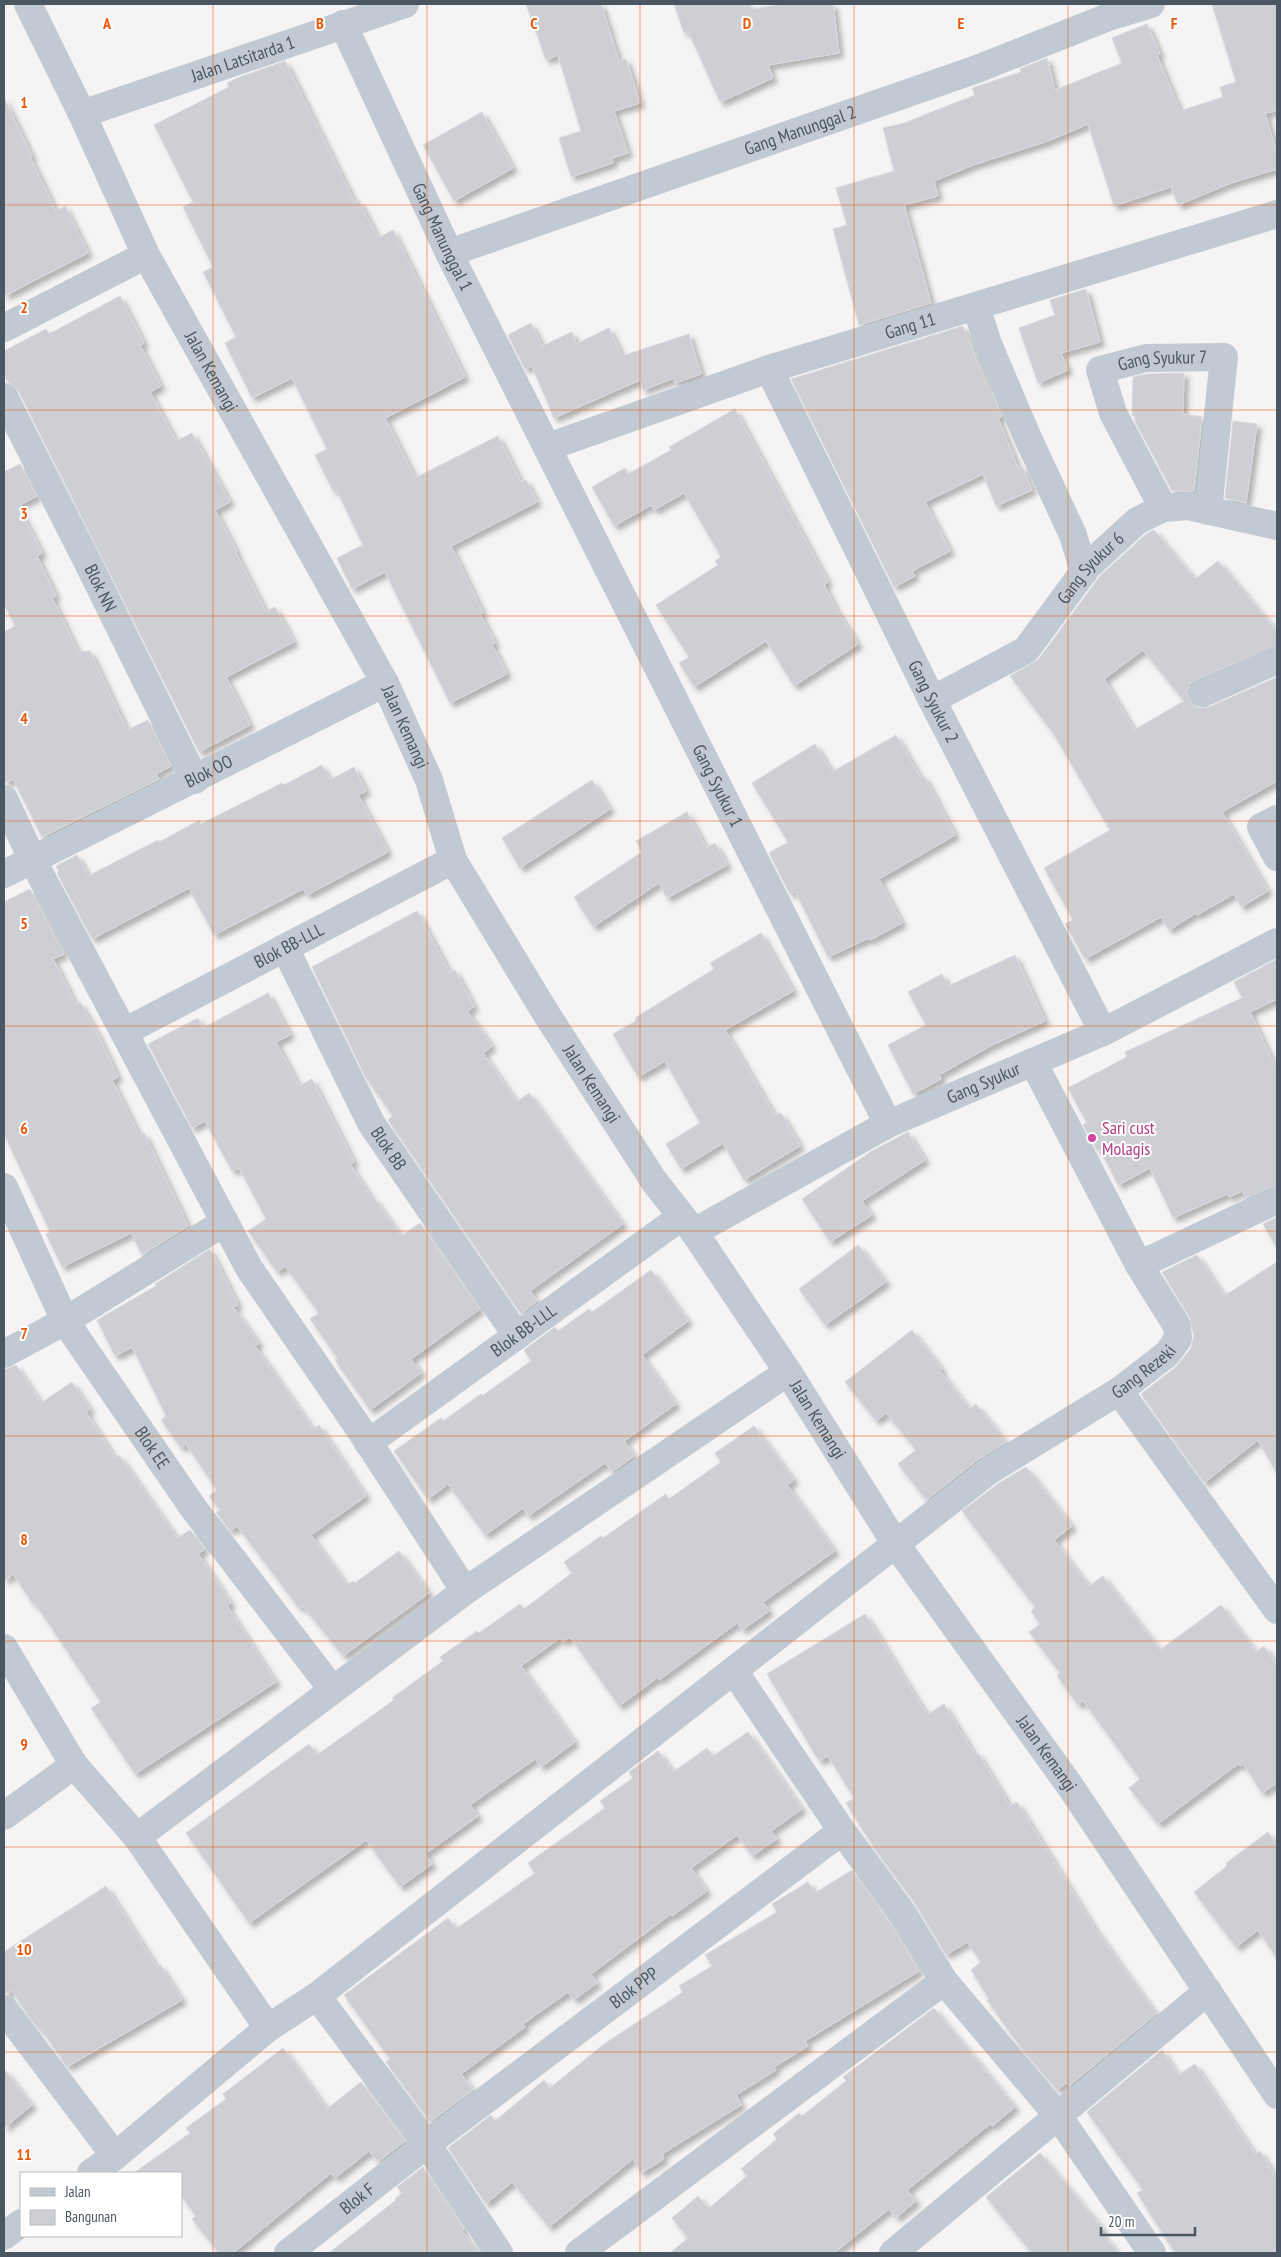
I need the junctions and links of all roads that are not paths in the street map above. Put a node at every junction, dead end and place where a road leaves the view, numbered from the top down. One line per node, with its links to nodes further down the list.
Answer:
1 (28, 4): 5 (street, Jalan Kemangi)
2 (405, 4): 4 (street, Jalan Latsitarda 1)
3 (1151, 4): 7 (street, Gang Manunggal 2)
4 (343, 24): 5 (street, Jalan Latsitarda 1); 7 (street, Gang Manunggal 1)
5 (82, 114): 8 (street, Jalan Kemangi)
6 (1277, 214): 9 (street, Gang 11)
7 (450, 253): 13 (street, Gang Manunggal 1)
8 (146, 255): 10 (street); 19 (street, Jalan Kemangi)
9 (976, 306): 11 (street, Gang 11); 17 (street)
10 (4, 328)
11 (769, 369): 13 (street, Gang 11); 21 (street, Gang Syukur 2)
12 (4, 397): 22 (street, Blok NN)
13 (548, 447): 34 (street, Gang Syukur 1)
14 (1163, 508): 15 (street, Gang Syukur 6); 15 (street, Gang Syukur 7); 17 (street, Gang Syukur 6)
15 (1208, 511): 16 (street, Gang Syukur 6)
16 (1277, 526)
17 (1084, 572): 21 (street, Gang Syukur 6)
18 (1277, 660): 20 (street)
19 (385, 683): 22 (street, Blok OO); 26 (street, Jalan Kemangi)
20 (1203, 693)
21 (932, 700): 32 (street, Gang Syukur 2)
22 (195, 780): 27 (street, Blok OO)
23 (4, 798): 27 (street)
24 (1277, 819): 25 (street)
25 (1277, 857)
26 (453, 860): 30 (street, Blok BB-LLL); 38 (street, Jalan Kemangi)
27 (33, 861): 28 (street, Blok OO); 31 (street)
28 (4, 874)
29 (1277, 942): 32 (street, Gang Syukur)
30 (285, 948): 31 (street, Blok BB-LLL); 41 (street, Blok BB)
31 (124, 1032): 37 (street)
32 (1103, 1032): 33 (street, Gang Syukur)
33 (1033, 1062): 34 (street, Gang Syukur); 39 (street, Gang Rezeki)
34 (888, 1124): 38 (street, Gang Syukur)
35 (4, 1187): 40 (street, Blok EE)
36 (1277, 1200): 39 (street)
37 (225, 1222): 40 (street); 45 (street)
38 (687, 1225): 41 (street, Blok BB-LLL); 43 (street, Jalan Kemangi)
39 (1139, 1265): 44 (street, Gang Rezeki)
40 (65, 1321): 42 (street); 51 (street, Blok EE)
41 (517, 1336): 45 (street, Blok BB-LLL)
42 (4, 1354)
43 (788, 1372): 46 (street, Jalan Kemangi); 47 (street)
44 (1118, 1391): 46 (street, Gang Rezeki); 48 (street)
45 (368, 1443): 47 (street)
46 (895, 1544): 50 (street, Gang Rezeki); 57 (street, Jalan Kemangi)
47 (465, 1590): 51 (street)
48 (1277, 1610)
49 (4, 1648): 52 (street)
50 (734, 1671): 54 (street); 58 (street, Gang Rezeki)
51 (332, 1689): 55 (street)
52 (74, 1765): 53 (street); 55 (street)
53 (4, 1816)
54 (842, 1832): 56 (street); 63 (street, Blok PPP)
55 (137, 1837): 60 (street)
56 (944, 1981): 62 (street); 71 (street)
57 (1208, 1991): 61 (street, Jalan Kemangi); 62 (street)
58 (317, 1996): 60 (street, Gang Rezeki); 63 (street)
59 (4, 2009): 64 (street)
60 (268, 2028): 64 (street, Gang Rezeki)
61 (1277, 2095)
62 (1059, 2117): 68 (street); 72 (street)
63 (427, 2144): 69 (street, Blok F); 70 (street)
64 (115, 2156): 65 (street, Gang Rezeki)
65 (92, 2172)
66 (20, 2224): 67 (street)
67 (4, 2236)
68 (908, 2249)
69 (288, 2253)
70 (499, 2253)
71 (579, 2253)
72 (1152, 2253)

